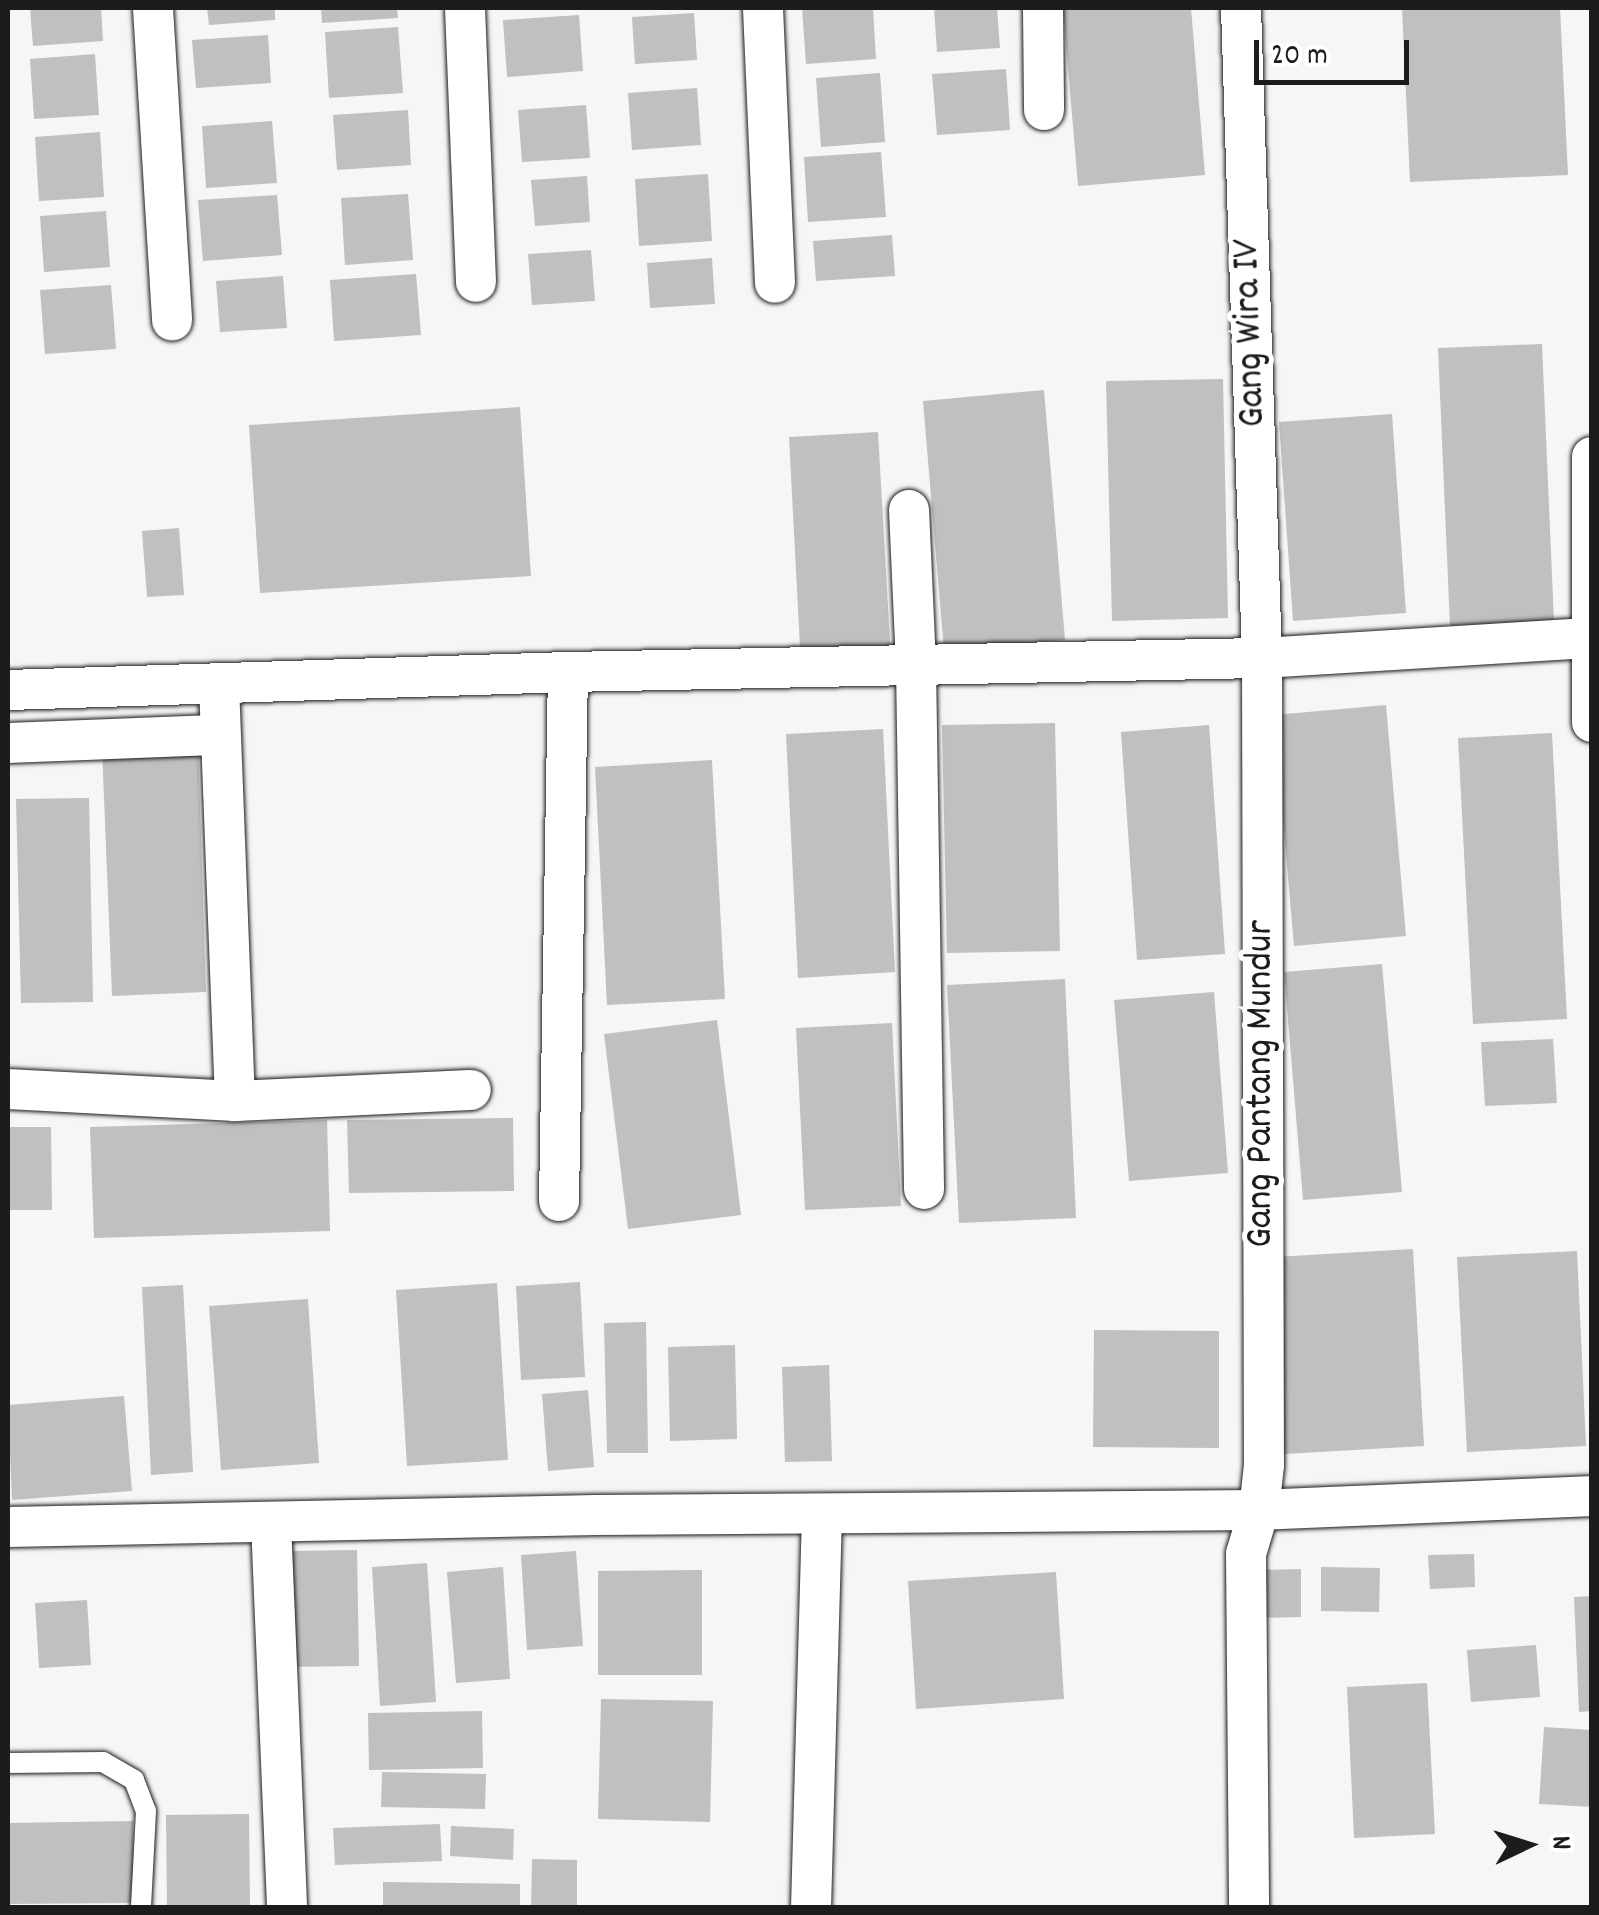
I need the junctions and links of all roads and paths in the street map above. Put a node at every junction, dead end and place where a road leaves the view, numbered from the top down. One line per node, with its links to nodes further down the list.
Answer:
1 (153, 8): 9 (street)
2 (465, 8): 7 (street)
3 (763, 8): 8 (street)
4 (1042, 8): 6 (street)
5 (1241, 8): 13 (street, Gang Wira IV)
6 (1044, 110)
7 (476, 282)
8 (775, 283)
9 (172, 320)
10 (1592, 458): 12 (street)
11 (909, 510): 14 (street)
12 (1591, 638): 13 (street); 18 (street)
13 (1262, 658): 14 (street); 27 (street, Gang Pantang Mundur)
14 (916, 666): 15 (street); 24 (street)
15 (568, 672): 16 (street); 25 (street)
16 (219, 683): 17 (street); 19 (street)
17 (8, 690)
18 (1592, 722)
19 (220, 735): 20 (street); 23 (street)
20 (8, 743)
21 (8, 1089): 23 (street)
22 (471, 1090): 23 (street)
23 (235, 1101)
24 (924, 1190)
25 (559, 1201)
26 (1592, 1496): 27 (street)
27 (1260, 1510): 28 (street); 35 (street, Gang Pantang Mundur)
28 (822, 1514): 29 (street); 34 (street)
29 (271, 1524): 30 (street); 33 (street)
30 (8, 1527)
31 (8, 1764): 32 (lane)
32 (141, 1908)
33 (287, 1908)
34 (811, 1908)
35 (1249, 1908)

